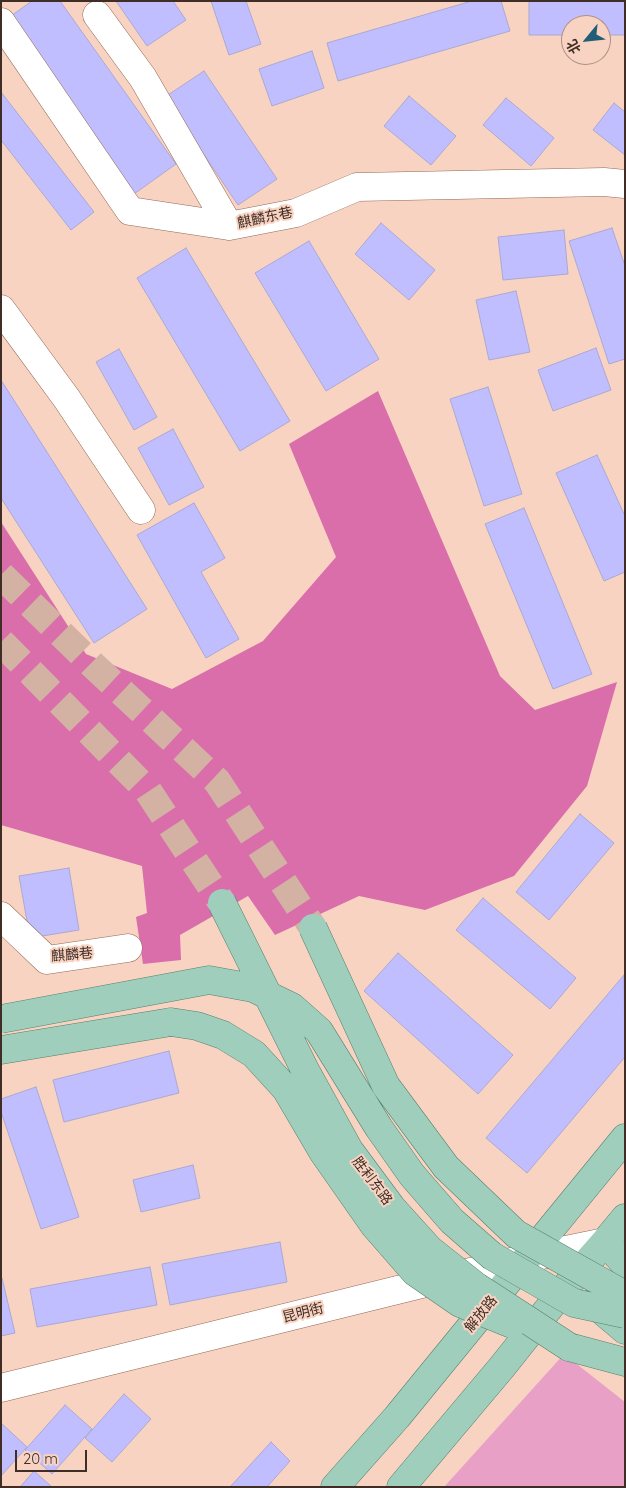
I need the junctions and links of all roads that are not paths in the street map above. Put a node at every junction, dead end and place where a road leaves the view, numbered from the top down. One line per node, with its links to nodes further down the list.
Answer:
1 (97, 15): 4 (street)
2 (1, 22): 4 (street, 麒麟东巷)
3 (625, 184): 4 (street, 麒麟东巷)
4 (229, 226)
5 (1, 309): 6 (street)
6 (141, 510)
7 (222, 903): 22 (main road, 胜利东路, bridge)
8 (1, 916): 10 (street, 麒麟巷)
9 (313, 928): 19 (main road, bridge)
10 (128, 948)
11 (1, 1019): 20 (main road, bridge)
12 (1, 1050): 22 (main road, bridge)
13 (625, 1138): 16 (main road, 解放路)
14 (625, 1218): 15 (main road)
15 (605, 1242): 16 (street, 昆明街); 17 (main road); 18 (main road)
16 (527, 1258): 24 (street, 昆明街); 25 (main road, 解放路)
17 (625, 1264)
18 (568, 1283): 21 (main road); 26 (main road)
19 (625, 1294)
20 (625, 1314)
21 (625, 1330)
22 (569, 1347): 23 (main road, 胜利东路)
23 (625, 1362)
24 (1, 1388)
25 (335, 1487)
26 (401, 1487)

